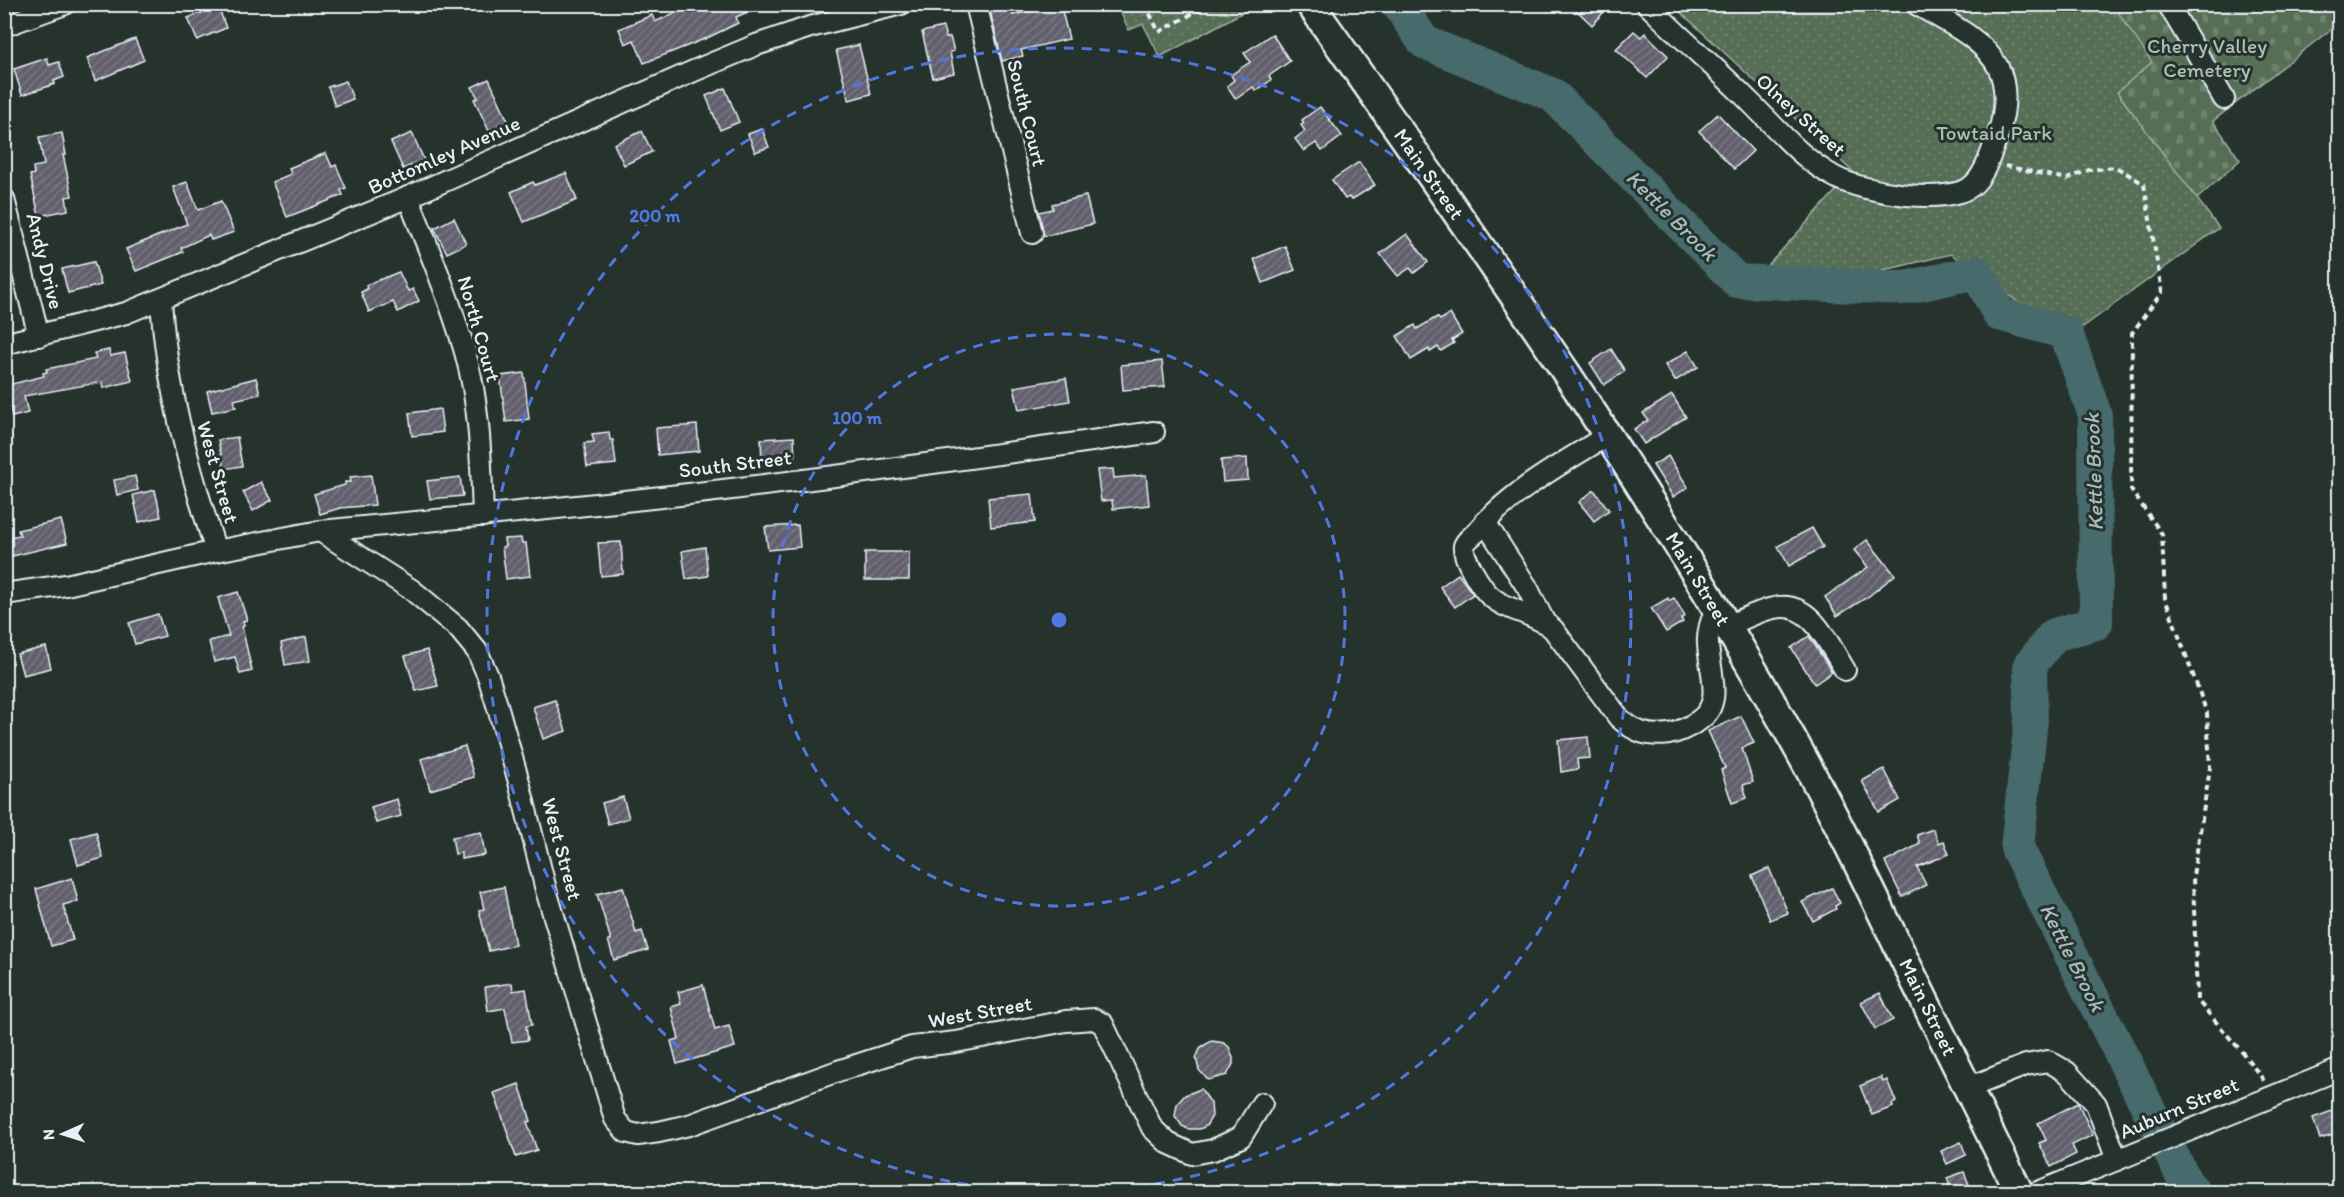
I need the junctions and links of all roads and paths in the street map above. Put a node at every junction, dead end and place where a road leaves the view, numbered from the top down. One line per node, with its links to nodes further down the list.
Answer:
1 (65, 4): 11 (street)
2 (900, 4): 14 (street, Bottomley Avenue)
3 (976, 4): 16 (street, South Court)
4 (1145, 4): 9 (path)
5 (1210, 4): 9 (path)
6 (1310, 4): 21 (highway, Main Street)
7 (1647, 4): 13 (street, Olney Street)
8 (1916, 4): 13 (street, Olney Street)
9 (1202, 6)
10 (2177, 8): 12 (street)
11 (4, 26)
12 (2224, 99)
13 (1989, 158): 32 (path)
14 (408, 197): 17 (street, Bottomley Avenue); 22 (street, North Court)
15 (4, 199): 18 (street, Andy Drive)
16 (1032, 233)
17 (161, 299): 18 (street, Bottomley Avenue); 25 (street, West Street)
18 (39, 336): 19 (street, Bottomley Avenue)
19 (4, 344)
20 (1154, 432): 22 (street, South Street)
21 (1608, 435): 23 (street); 27 (highway, Main Street)
22 (483, 516): 24 (street, South Street)
23 (1485, 522): 28 (street); 28 (street)
24 (320, 531): 25 (street, West Street); 33 (street, West Street)
25 (216, 551): 26 (street)
26 (4, 594)
27 (1721, 618): 28 (street); 29 (street); 31 (highway, Main Street)
28 (1544, 621)
29 (1845, 670)
30 (2340, 1069): 32 (street, Auburn Street)
31 (1968, 1088): 34 (street); 35 (highway, Main Street)
32 (2274, 1095): 34 (street, Auburn Street)
33 (1262, 1103)
34 (2117, 1160): 36 (street, Auburn Street)
35 (2019, 1192)
36 (2038, 1192)

